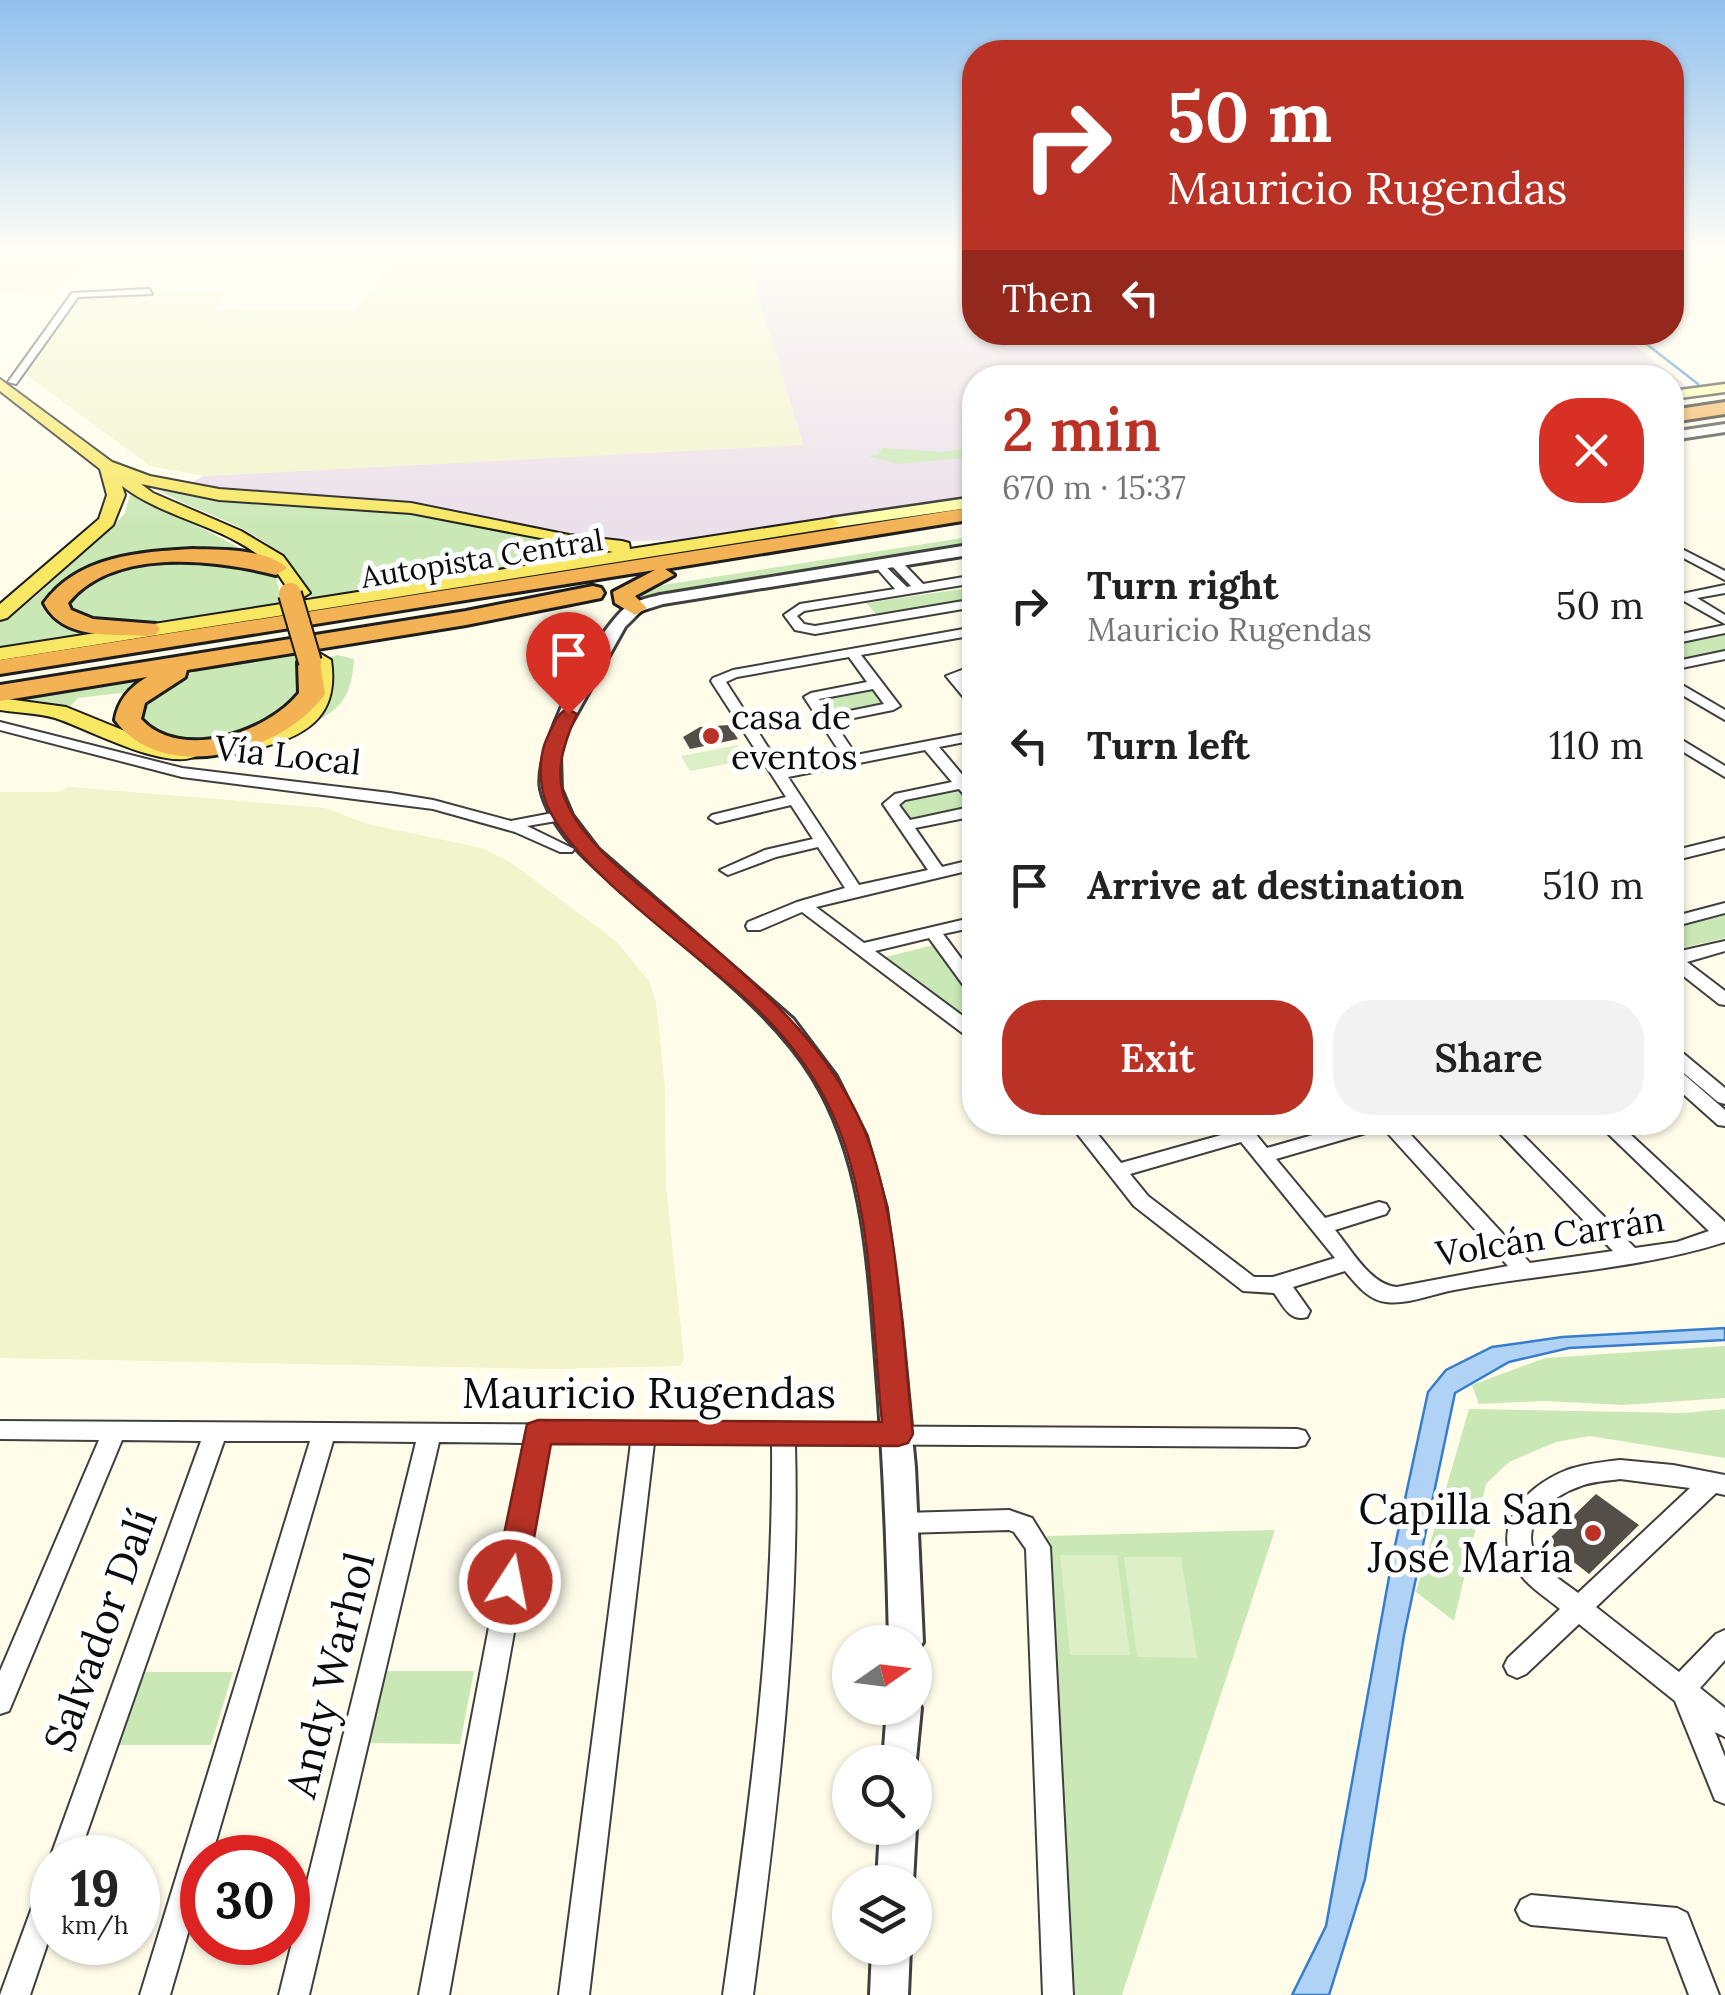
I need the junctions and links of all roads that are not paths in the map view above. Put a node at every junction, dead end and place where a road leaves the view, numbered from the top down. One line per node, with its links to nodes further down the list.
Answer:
1 (34, 344): 2 (street)
2 (4, 380): 11 (main road)
3 (1725, 388): 4 (main road)
4 (1684, 393)
5 (1725, 397): 6 (highway)
6 (1684, 403)
7 (1725, 408): 8 (highway)
8 (1684, 414)
9 (1725, 428): 10 (street)
10 (1684, 434)
11 (100, 460): 17 (main road); 20 (main road); 33 (main road)
12 (962, 504): 15 (main road)
13 (962, 512): 15 (highway)
14 (962, 513): 47 (highway, Autopista Central)
15 (831, 524): 17 (main road)
16 (962, 528): 22 (highway, Autopista Central)
17 (684, 547): 36 (main road)
18 (962, 551): 21 (street)
19 (1684, 554): 23 (street)
20 (270, 561): 36 (highway); 44 (highway, bridge)
21 (887, 564): 25 (street); 27 (street); 32 (street)
22 (665, 575): 32 (highway); 43 (highway); 48 (highway, Autopista Central)
23 (1725, 576)
24 (962, 581): 25 (street)
25 (920, 588): 27 (street)
26 (1725, 590): 28 (street)
27 (904, 591): 29 (street)
28 (1684, 597)
29 (858, 598): 34 (street); 34 (street)
30 (1684, 600): 35 (street)
31 (962, 605): 34 (street)
32 (635, 608): 65 (street)
33 (0, 614)
34 (877, 620)
35 (1725, 620)
36 (172, 627): 41 (main road)
37 (1725, 629): 39 (street)
38 (962, 633): 40 (street)
39 (1684, 638)
40 (852, 653): 49 (street); 60 (street)
41 (0, 654)
42 (1718, 656): 45 (street); 46 (street)
43 (226, 657): 44 (highway); 51 (highway)
44 (315, 661): 52 (main road)
45 (1684, 663)
46 (1725, 666)
47 (0, 667)
48 (0, 678)
49 (878, 684): 54 (street); 54 (street)
50 (1684, 690): 53 (street)
51 (0, 693)
52 (0, 704)
53 (1725, 716)
54 (825, 720): 59 (street)
55 (0, 726): 67 (street, Vía Local)
56 (962, 739): 57 (street)
57 (929, 745): 59 (street); 62 (street)
58 (1684, 746): 61 (street)
59 (852, 760): 60 (street)
60 (778, 774): 63 (street)
61 (1725, 774)
62 (962, 784): 68 (street)
63 (794, 800): 66 (street); 69 (street)
64 (962, 814): 68 (street)
65 (563, 816): 67 (street); 119 (street)
66 (717, 818)
67 (512, 823): 71 (street, Vía Local)
68 (904, 826): 75 (street)
69 (822, 842): 74 (street); 76 (street)
70 (1721, 848): 72 (street)
71 (566, 849)
72 (1684, 854)
73 (962, 867): 75 (street)
74 (728, 870)
75 (938, 872): 76 (street)
76 (854, 890): 77 (street)
77 (803, 904): 81 (street); 84 (street)
78 (1725, 908): 79 (street)
79 (1684, 919)
80 (962, 925): 82 (street)
81 (754, 926)
82 (934, 932): 84 (street); 87 (street)
83 (1725, 946): 85 (street)
84 (864, 948): 89 (street)
85 (1684, 956)
86 (1684, 967): 88 (street)
87 (962, 970)
88 (1725, 1000)
89 (962, 1024)
90 (1684, 1063): 92 (street)
91 (1684, 1084): 93 (street)
92 (1725, 1098)
93 (1725, 1120)
94 (1088, 1135): 102 (street)
95 (1220, 1135): 102 (street)
96 (1246, 1135): 101 (street)
97 (1326, 1135): 101 (street)
98 (1397, 1135): 108 (street)
99 (1511, 1135): 106 (street)
100 (1619, 1135): 105 (street)
101 (1262, 1156): 104 (street)
102 (1117, 1171): 109 (street)
103 (1380, 1209): 104 (street)
104 (1320, 1227): 107 (street)
105 (1725, 1234): 106 (street, Volcán Carrán)
106 (1630, 1256): 108 (street, Volcán Carrán)
107 (1348, 1262): 108 (street, Volcán Carrán); 109 (street)
108 (1526, 1272)
109 (1279, 1284): 110 (street)
110 (1299, 1311)
111 (115, 1430): 112 (street, Mauricio Rugendas); 116 (street, Mauricio Rugendas); 128 (street)
112 (216, 1431): 113 (street, Mauricio Rugendas); 131 (street, Salvador Dalí)
113 (325, 1431): 114 (street, Mauricio Rugendas); 136 (street)
114 (430, 1432): 115 (street, Mauricio Rugendas); 137 (street, Andy Warhol)
115 (538, 1432): 117 (street, Mauricio Rugendas); 138 (street)
116 (1, 1433)
117 (644, 1433): 118 (street, Mauricio Rugendas); 139 (street)
118 (782, 1433): 119 (street, Mauricio Rugendas); 140 (street)
119 (898, 1434): 120 (street, Mauricio Rugendas); 122 (street)
120 (1297, 1438)
121 (1718, 1483): 123 (street); 123 (street)
122 (904, 1523): 124 (street); 142 (street)
123 (1577, 1608): 126 (street); 127 (street)
124 (906, 1625)
125 (1725, 1642): 127 (street)
126 (1517, 1666)
127 (1685, 1692): 129 (street); 130 (street)
128 (0, 1702)
129 (1725, 1724)
130 (1725, 1791)
131 (72, 1835)
132 (1532, 1910): 143 (street)
133 (30, 1952): 135 (street)
134 (890, 1965): 141 (street)
135 (15, 1995)
136 (155, 1995)
137 (294, 1995)
138 (434, 1995)
139 (574, 1995)
140 (738, 1995)
141 (889, 1995)
142 (1058, 1995)
143 (1704, 1995)

